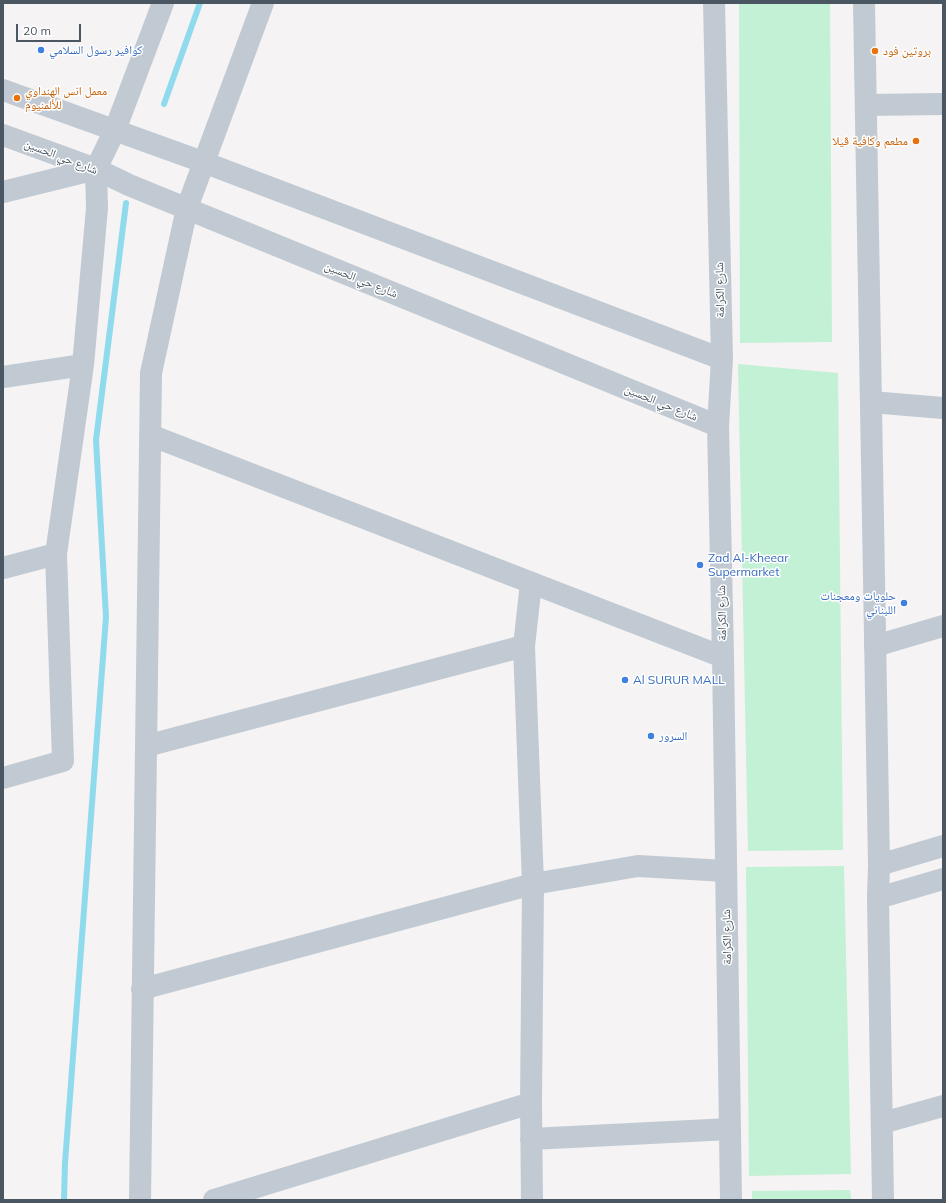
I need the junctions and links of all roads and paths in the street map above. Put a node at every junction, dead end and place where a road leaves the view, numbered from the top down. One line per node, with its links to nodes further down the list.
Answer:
1 (163, 3): 8 (street)
2 (263, 3): 10 (street)
3 (714, 3): 14 (street, شارع الكرامة)
4 (864, 3): 7 (street)
5 (3, 90): 8 (street)
6 (943, 104): 7 (street)
7 (866, 105): 17 (street)
8 (115, 130): 10 (street); 11 (street)
9 (3, 135): 11 (street, شارع حي الحسين)
10 (203, 162): 13 (street); 14 (street)
11 (96, 169): 12 (street); 13 (street, شارع حي الحسين); 15 (street)
12 (3, 192)
13 (187, 208): 19 (street, شارع حي الحسين); 20 (street)
14 (722, 359): 19 (street, شارع الكرامة)
15 (84, 365): 16 (street); 21 (street)
16 (3, 377)
17 (871, 402): 18 (street); 26 (street)
18 (943, 408)
19 (718, 426): 27 (street, شارع الكرامة)
20 (150, 435): 23 (street); 28 (street)
21 (56, 554): 22 (street); 29 (street)
22 (3, 568)
23 (531, 583): 25 (street); 27 (street)
24 (943, 626): 26 (street)
25 (524, 646): 28 (street); 34 (street)
26 (875, 646): 31 (street)
27 (723, 657): 32 (street, شارع الكرامة)
28 (146, 746): 36 (street)
29 (3, 778)
30 (943, 846): 31 (street)
31 (879, 865): 35 (street)
32 (726, 871): 34 (street); 40 (street, شارع الكرامة)
33 (943, 879): 35 (street)
34 (532, 884): 36 (street); 37 (street)
35 (878, 898): 39 (street)
36 (142, 989): 42 (street)
37 (530, 1103): 41 (street); 43 (street)
38 (943, 1106): 39 (street)
39 (882, 1123): 46 (street)
40 (730, 1129): 41 (street); 45 (street, شارع الكرامة)
41 (531, 1139): 44 (street)
42 (140, 1200)
43 (214, 1200)
44 (532, 1200)
45 (730, 1200)
46 (883, 1200)

